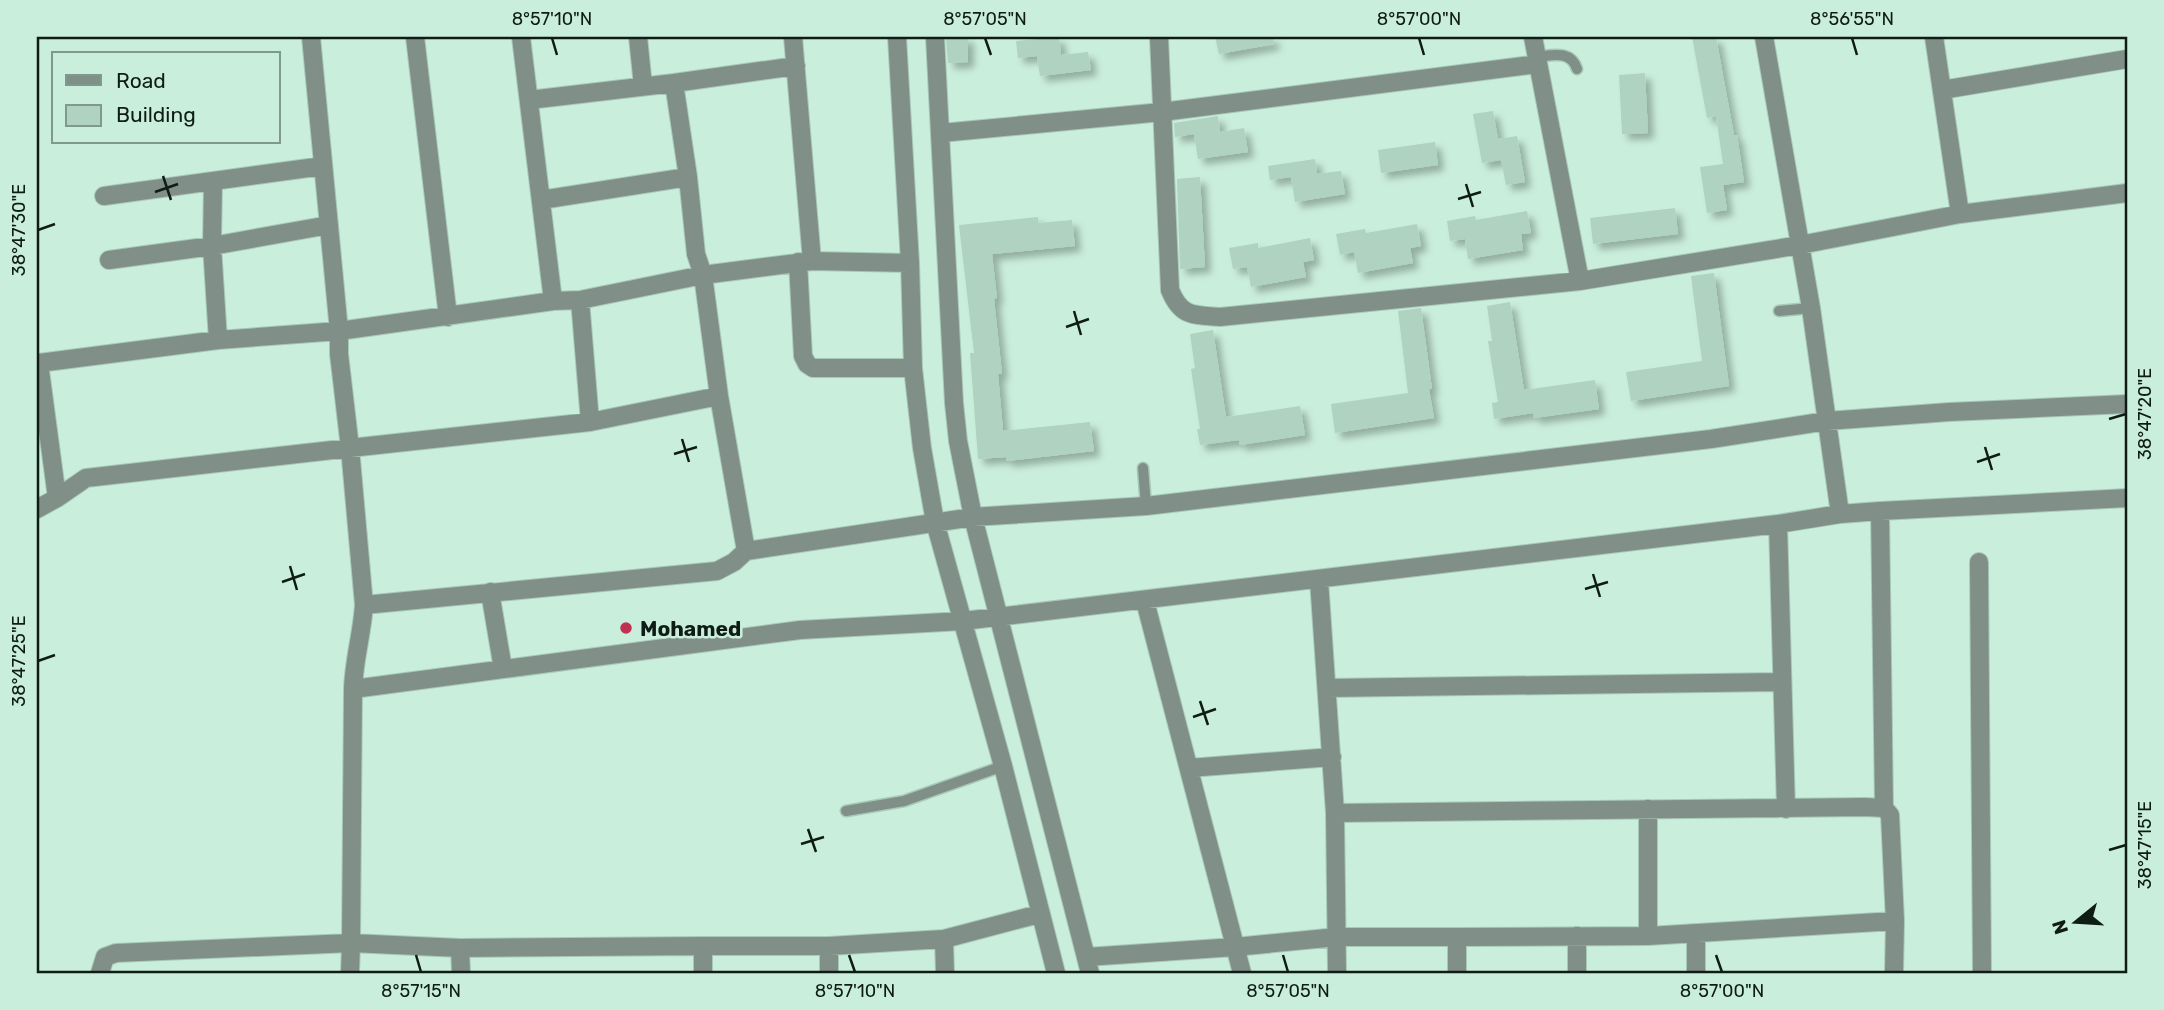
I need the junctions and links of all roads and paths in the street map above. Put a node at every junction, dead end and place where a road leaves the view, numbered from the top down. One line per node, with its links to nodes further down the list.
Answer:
1 (311, 37): 22 (street)
2 (415, 37): 41 (street)
3 (521, 37): 19 (street)
4 (638, 37): 17 (street)
5 (793, 37): 14 (street)
6 (897, 37): 34 (street)
7 (935, 37): 21 (street)
8 (1159, 37): 20 (street)
9 (1533, 37): 13 (street)
10 (1764, 37): 30 (street)
11 (1934, 37): 18 (street)
12 (2127, 59): 18 (street)
13 (1537, 60): 15 (lane); 20 (street); 36 (street)
14 (796, 66): 16 (street); 33 (street)
15 (1577, 69)
16 (674, 83): 17 (street); 23 (street)
17 (643, 86): 19 (street)
18 (1942, 90): 28 (street)
19 (529, 100): 27 (street)
20 (1162, 111): 21 (street); 36 (street)
21 (941, 133): 58 (street)
22 (323, 166): 24 (street); 29 (street)
23 (688, 177): 27 (street); 35 (street)
24 (213, 181): 26 (street); 31 (street)
25 (2127, 193): 28 (street)
26 (104, 196)
27 (541, 200): 38 (street)
28 (1960, 214): 30 (street)
29 (329, 225): 31 (street); 42 (street)
30 (1800, 245): 36 (street); 39 (street)
31 (212, 246): 32 (street); 43 (street)
32 (108, 260)
33 (805, 261): 34 (street); 35 (street); 45 (street)
34 (910, 262): 45 (street)
35 (703, 275): 37 (street); 46 (street)
36 (1580, 281)
37 (580, 300): 38 (street); 49 (street)
38 (553, 301): 41 (street)
39 (1811, 308): 40 (lane); 48 (street)
40 (1779, 312)
41 (448, 317): 42 (street)
42 (340, 331): 43 (street); 50 (street)
43 (218, 340): 44 (street)
44 (38, 363): 52 (street)
45 (913, 368): 59 (street)
46 (719, 396): 49 (street); 61 (street)
47 (2127, 404): 48 (street)
48 (1827, 421): 54 (street); 57 (street)
49 (590, 422): 50 (street)
50 (350, 448): 52 (street); 66 (street)
51 (1143, 468): 54 (lane)
52 (57, 498): 55 (street)
53 (2127, 498): 56 (street)
54 (1146, 506): 58 (street)
55 (37, 509)
56 (1880, 511): 57 (street); 76 (street)
57 (1840, 514): 60 (street)
58 (973, 517): 59 (street); 67 (street)
59 (935, 522): 61 (street); 68 (street)
60 (1778, 524): 63 (street); 70 (street)
61 (746, 551): 64 (street)
62 (1979, 562): 108 (street)
63 (1319, 580): 65 (street); 71 (street)
64 (490, 592): 66 (street); 69 (street)
65 (1145, 601): 67 (street); 75 (street)
66 (364, 605): 72 (street)
67 (998, 617): 68 (street); 94 (street)
68 (963, 621): 69 (street); 74 (street)
69 (503, 669): 72 (street)
70 (1781, 682): 71 (street); 78 (street)
71 (1327, 688): 73 (street)
72 (353, 689): 89 (street)
73 (1332, 757): 75 (street); 80 (street)
74 (1003, 766): 79 (lane); 81 (street)
75 (1189, 768): 92 (street)
76 (1884, 808): 78 (street); 82 (street)
77 (1648, 809): 78 (street); 80 (street); 85 (street)
78 (1786, 809)
79 (846, 811)
80 (1335, 813): 86 (street)
81 (1040, 914): 88 (street); 101 (street)
82 (1895, 921): 83 (street); 107 (street)
83 (1696, 933): 85 (street); 106 (street)
84 (1577, 936): 85 (street); 87 (street); 105 (street)
85 (1648, 936)
86 (1337, 937): 87 (street); 92 (street); 103 (street)
87 (1457, 937): 104 (street)
88 (944, 939): 91 (street); 100 (street)
89 (351, 943): 93 (street); 95 (street); 96 (street)
90 (703, 946): 91 (street); 93 (street); 98 (street)
91 (829, 946): 99 (street)
92 (1236, 947): 94 (street); 102 (street)
93 (460, 948): 97 (street)
94 (1088, 965)
95 (100, 973)
96 (350, 973)
97 (461, 973)
98 (703, 973)
99 (830, 973)
100 (946, 973)
101 (1056, 973)
102 (1242, 973)
103 (1337, 973)
104 (1457, 973)
105 (1577, 973)
106 (1696, 973)
107 (1894, 973)
108 (1982, 973)

